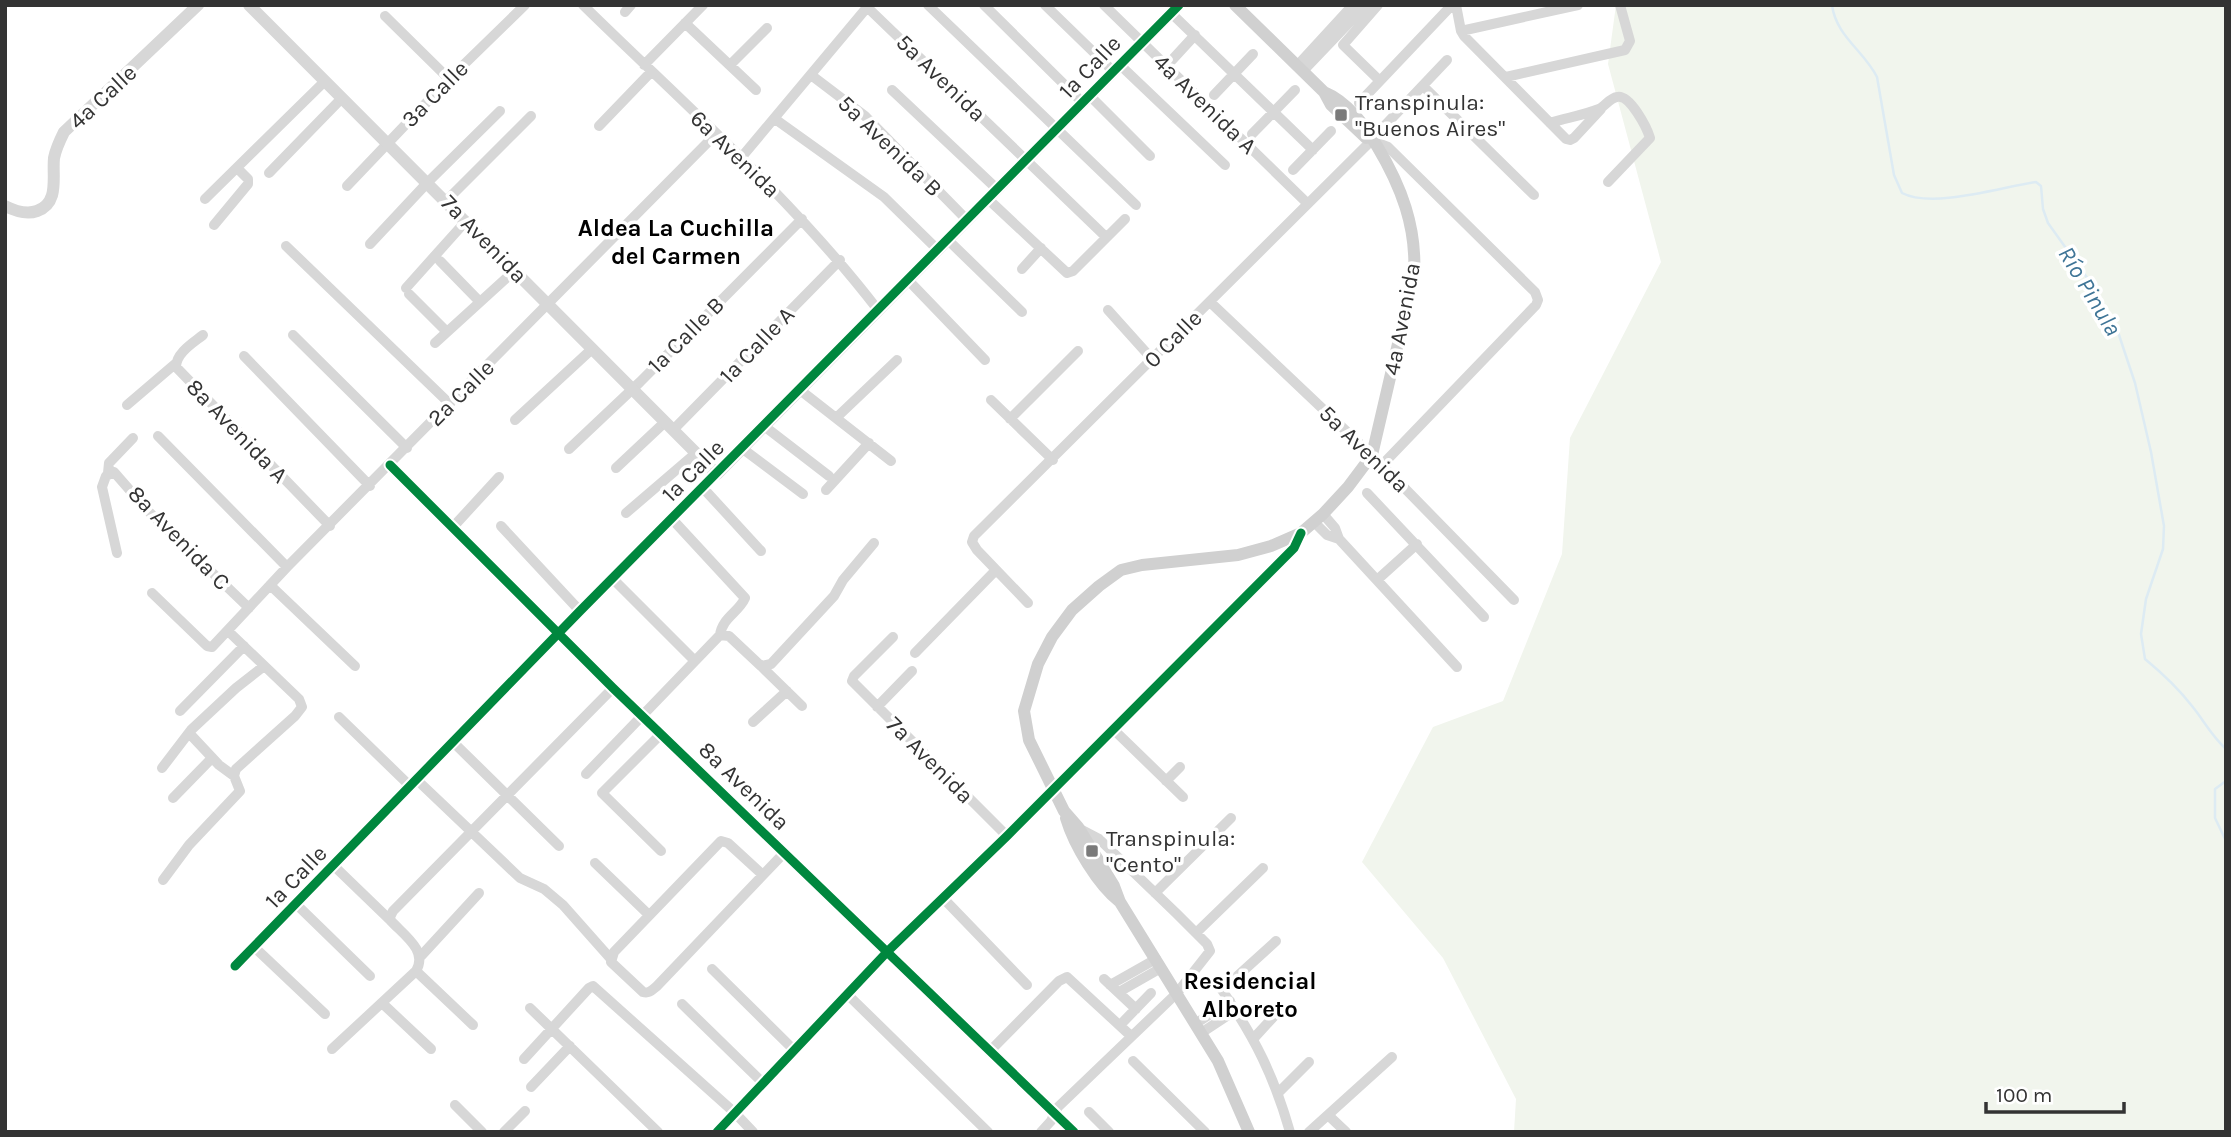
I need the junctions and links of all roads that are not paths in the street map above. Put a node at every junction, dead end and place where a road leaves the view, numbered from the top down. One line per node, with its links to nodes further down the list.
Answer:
1 (249, 5): 36 (street, 7a Avenida)
2 (525, 5): 35 (street, 3a Calle)
3 (583, 5): 30 (street, 6a Avenida)
4 (703, 5): 20 (street)
5 (928, 5): 53 (street)
6 (984, 5): 44 (street)
7 (1045, 5): 29 (street)
8 (1104, 5): 24 (street, 4a Avenida A)
9 (1235, 5): 31 (main road, 4a Avenida)
10 (1353, 5): 31 (street)
11 (1366, 5): 31 (street)
12 (1378, 5): 37 (street)
13 (1454, 5): 22 (street); 37 (street)
14 (1578, 5): 22 (street)
15 (1620, 5): 34 (street)
16 (868, 6): 33 (street); 62 (street, 5a Avenida)
17 (193, 7): 76 (street, 4a Calle)
18 (1175, 9): 23 (street); 24 (street, 1a Calle)
19 (385, 16): 35 (street)
20 (685, 23): 28 (street); 30 (street)
21 (766, 28): 28 (street)
22 (1461, 31): 34 (street)
23 (1195, 35): 26 (street); 32 (street)
24 (1141, 43): 29 (street, 1a Calle); 74 (street, 4a Avenida A)
25 (1253, 54): 32 (street)
26 (1172, 60)
27 (1447, 60): 38 (street, 0 Calle)
28 (730, 65): 39 (street)
29 (1116, 68): 44 (street, 1a Calle); 63 (street)
30 (648, 69): 52 (street); 56 (street, 6a Avenida)
31 (1300, 69): 57 (main road, 4a Avenida)
32 (1234, 74): 42 (street); 48 (street)
33 (811, 75): 50 (street); 79 (street, 5a Avenida B)
34 (1506, 77): 51 (street)
35 (449, 79): 58 (street, 3a Calle)
36 (325, 81): 43 (street, 7a Avenida); 64 (street)
37 (1380, 81): 45 (street)
38 (1423, 86): 57 (street, 0 Calle); 71 (street)
39 (756, 90)
40 (892, 90): 70 (street)
41 (1295, 90): 48 (street)
42 (1214, 94)
43 (342, 98): 58 (street, 7a Avenida); 66 (street)
44 (1086, 99): 53 (street, 1a Calle); 60 (street)
45 (1359, 103)
46 (1601, 109): 51 (street); 51 (street); 68 (street)
47 (500, 111): 67 (street)
48 (1274, 112): 55 (street); 59 (street)
49 (531, 116): 73 (street)
50 (775, 119): 61 (street); 87 (street)
51 (1550, 122)
52 (599, 126)
53 (1057, 128): 62 (street, 1a Calle); 75 (street)
54 (1331, 131): 59 (street)
55 (1252, 134)
56 (715, 135): 61 (street, 6a Avenida); 95 (street, 2a Calle)
57 (1374, 142): 74 (street, 0 Calle); 127 (main road, 4a Avenida); 131 (street, 4a Avenida)
58 (387, 143): 67 (street, 7a Avenida); 69 (street, 3a Calle)
59 (1313, 150): 65 (street)
60 (1150, 156)
61 (740, 159): 77 (street, 6a Avenida)
62 (1026, 160): 70 (street, 1a Calle); 82 (street, 5a Avenida)
63 (1225, 165)
64 (237, 168): 72 (street); 81 (street)
65 (1293, 170)
66 (269, 173)
67 (428, 182): 73 (street, 7a Avenida); 84 (street)
68 (1608, 182)
69 (347, 186)
70 (992, 194): 79 (street, 1a Calle); 86 (street)
71 (1534, 195)
72 (205, 199)
73 (446, 201): 80 (street, 7a Avenida)
74 (1307, 203): 94 (street, 0 Calle)
75 (1136, 205)
76 (5, 206)
77 (802, 219): 88 (street, 6a Avenida); 110 (street, 1a Calle B)
78 (1125, 219): 82 (street)
79 (967, 220): 83 (street, 1a Calle)
80 (466, 221): 91 (street, 7a Avenida); 99 (street)
81 (214, 225)
82 (1106, 237): 86 (street)
83 (948, 240): 87 (street, 1a Calle); 98 (street)
84 (370, 244)
85 (286, 246): 113 (street)
86 (1041, 248): 90 (street)
87 (938, 250): 92 (street, 1a Calle)
88 (840, 260): 96 (street, 6a Avenida); 118 (street, 1a Calle A)
89 (440, 261): 93 (street)
90 (1022, 269)
91 (514, 271): 93 (street); 95 (street, 7a Avenida)
92 (908, 280): 96 (street, 1a Calle); 108 (street)
93 (480, 302): 99 (street)
94 (1210, 302): 106 (street, 0 Calle); 127 (street, 5a Avenida)
95 (548, 304): 103 (street, 7a Avenida); 113 (street, 2a Calle)
96 (878, 310): 111 (street, 1a Calle)
97 (1108, 310): 106 (street)
98 (1023, 312)
99 (447, 332): 102 (street)
100 (203, 335): 109 (street, 8a Avenida A)
101 (293, 335): 123 (street)
102 (435, 343)
103 (592, 349): 110 (street, 7a Avenida); 117 (street)
104 (1078, 351): 116 (street)
105 (244, 356): 137 (street)
106 (1153, 359): 128 (street, 0 Calle)
107 (897, 360): 115 (street)
108 (985, 360)
109 (175, 364): 114 (street); 145 (street, 8a Avenida A)
110 (633, 388): 118 (street, 7a Avenida); 124 (street, 1a Calle B)
111 (800, 390): 115 (street); 119 (street, 1a Calle)
112 (991, 400): 116 (street)
113 (450, 404): 123 (street, 2a Calle)
114 (127, 405)
115 (836, 418): 122 (street)
116 (1010, 419): 128 (street)
117 (515, 420)
118 (669, 426): 126 (street, 7a Avenida); 132 (street, 1a Calle A)
119 (764, 426): 125 (street, 1a Calle); 135 (street)
120 (158, 436): 153 (street)
121 (133, 438): 133 (street)
122 (869, 443): 129 (street); 139 (street)
123 (407, 448): 130 (street, 2a Calle)
124 (569, 449)
125 (743, 449): 134 (street, 1a Calle); 141 (street)
126 (696, 453): 134 (street, 7a Avenida); 142 (street)
127 (1372, 455): 131 (street, 5a Avenida); 143 (main road)
128 (1053, 460): 154 (street, 0 Calle)
129 (891, 461)
130 (390, 465): 137 (street, 2a Calle); 147 (street, 8a Avenida)
131 (1382, 465): 159 (street, 5a Avenida)
132 (616, 468)
133 (108, 473): 152 (street, 8a Avenida C); 161 (street, 8a Avenida C)
134 (717, 474): 138 (street, 1a Calle)
135 (830, 476)
136 (499, 477): 147 (street)
137 (370, 486): 145 (street, 2a Calle)
138 (703, 488): 144 (street, 1a Calle); 151 (street)
139 (826, 490)
140 (1367, 493): 150 (street)
141 (803, 494)
142 (626, 513)
143 (1318, 518): 148 (main road); 156 (street)
144 (672, 519): 155 (street, 1a Calle); 166 (street)
145 (330, 526): 153 (street, 2a Calle)
146 (501, 526): 162 (street)
147 (453, 527): 165 (street, 8a Avenida)
148 (1301, 533): 184 (street); 195 (main road)
149 (874, 543): 173 (street)
150 (1417, 544): 156 (street); 163 (street)
151 (761, 551)
152 (117, 553)
153 (287, 567): 157 (street, 2a Calle)
154 (996, 570): 160 (street); 169 (street)
155 (612, 578): 162 (street, 1a Calle); 170 (street)
156 (1377, 580): 174 (street)
157 (270, 585): 161 (street, 2a Calle); 172 (street)
158 (152, 593): 164 (street, 2a Calle)
159 (1514, 600)
160 (1028, 603)
161 (249, 608): 164 (street, 2a Calle)
162 (580, 611): 165 (street, 1a Calle)
163 (1484, 617)
164 (228, 631): 168 (street)
165 (559, 632): 176 (street, 8a Avenida); 187 (street, 1a Calle)
166 (720, 635): 170 (street); 173 (street)
167 (894, 637): 179 (street, 7a Avenida)
168 (244, 646): 171 (street); 180 (street)
169 (915, 653)
170 (695, 661): 181 (street)
171 (264, 666): 185 (street); 192 (street)
172 (355, 666)
173 (761, 666): 177 (street)
174 (1457, 667)
175 (912, 671): 179 (street)
176 (613, 688): 181 (street, 8a Avenida); 196 (street)
177 (786, 691): 178 (street); 183 (street)
178 (802, 706)
179 (877, 707): 203 (street, 7a Avenida)
180 (180, 711)
181 (642, 716): 186 (street, 8a Avenida); 191 (street)
182 (339, 717): 194 (street)
183 (753, 722)
184 (1113, 729): 193 (street); 195 (street)
185 (189, 733): 188 (street); 190 (street)
186 (661, 734): 205 (street); 206 (street, 8a Avenida)
187 (453, 743): 194 (street, 1a Calle); 196 (street)
188 (212, 758): 192 (street); 198 (street)
189 (1180, 767): 193 (street)
190 (162, 768)
191 (586, 774)
192 (234, 776): 211 (street)
193 (1166, 781): 197 (street)
194 (413, 783): 202 (street); 208 (street, 1a Calle)
195 (1052, 790): 199 (main road); 203 (street)
196 (507, 795): 202 (street); 204 (street)
197 (1183, 797)
198 (173, 798)
199 (1064, 811): 201 (main road); 215 (main road)
200 (1231, 818): 212 (street)
201 (1078, 827): 212 (street); 215 (main road)
202 (470, 831): 218 (street); 224 (street)
203 (1007, 836): 214 (street)
204 (559, 846)
205 (661, 851)
206 (785, 852): 210 (street); 222 (street, 8a Avenida)
207 (595, 863): 217 (street)
208 (333, 866): 216 (street, 1a Calle); 218 (street)
209 (1263, 868): 219 (street)
210 (763, 875): 217 (street); 224 (street)
211 (163, 880)
212 (1155, 893): 219 (street)
213 (479, 894): 223 (street)
214 (942, 897): 222 (street); 230 (street)
215 (1120, 902): 225 (main road)
216 (296, 904): 221 (street, 1a Calle); 229 (street)
217 (648, 914): 224 (street)
218 (391, 921): 223 (street)
219 (1196, 933): 232 (street)
220 (1276, 942): 236 (street)
221 (254, 947): 226 (street, 1a Calle); 240 (street)
222 (888, 951): 233 (street); 251 (street, 8a Avenida)
223 (421, 956): 228 (street)
224 (610, 958)
225 (1158, 964): 232 (main road); 238 (street)
226 (235, 966)
227 (712, 969): 250 (street)
228 (416, 971): 234 (street); 242 (street)
229 (370, 976)
230 (1027, 985)
231 (1151, 993): 238 (street)
232 (1177, 993): 244 (main road); 245 (street)
233 (848, 994): 250 (street); 270 (street)
234 (382, 1003): 248 (street); 249 (street)
235 (682, 1004): 256 (street)
236 (1233, 1006): 244 (street); 246 (street)
237 (530, 1007): 243 (street)
238 (1136, 1009): 241 (street)
239 (1277, 1013): 246 (street)
240 (325, 1014)
241 (1124, 1021)
242 (473, 1025)
243 (552, 1029): 247 (street); 253 (street); 262 (street)
244 (1198, 1029): 275 (main road)
245 (1131, 1036): 251 (street); 263 (street)
246 (1254, 1038): 258 (street)
247 (570, 1046): 257 (street); 267 (street)
248 (332, 1049)
249 (431, 1049)
250 (794, 1050): 256 (street)
251 (989, 1052): 263 (street, 8a Avenida)
252 (1392, 1057): 264 (street)
253 (524, 1059)
254 (1133, 1061): 274 (street)
255 (1309, 1062): 258 (street)
256 (763, 1083): 262 (street)
257 (531, 1087)
258 (1278, 1093): 276 (street)
259 (455, 1105): 265 (street)
260 (525, 1111): 266 (street)
261 (1089, 1112): 273 (street)
262 (735, 1113): 268 (street); 269 (street)
263 (1054, 1114): 271 (street); 272 (street, 8a Avenida)
264 (1328, 1115): 277 (street); 278 (street)
265 (482, 1132)
266 (504, 1132)
267 (658, 1132)
268 (717, 1132)
269 (753, 1132)
270 (988, 1132)
271 (1041, 1132)
272 (1074, 1132)
273 (1109, 1132)
274 (1205, 1132)
275 (1249, 1132)
276 (1290, 1132)
277 (1309, 1132)
278 (1346, 1132)

